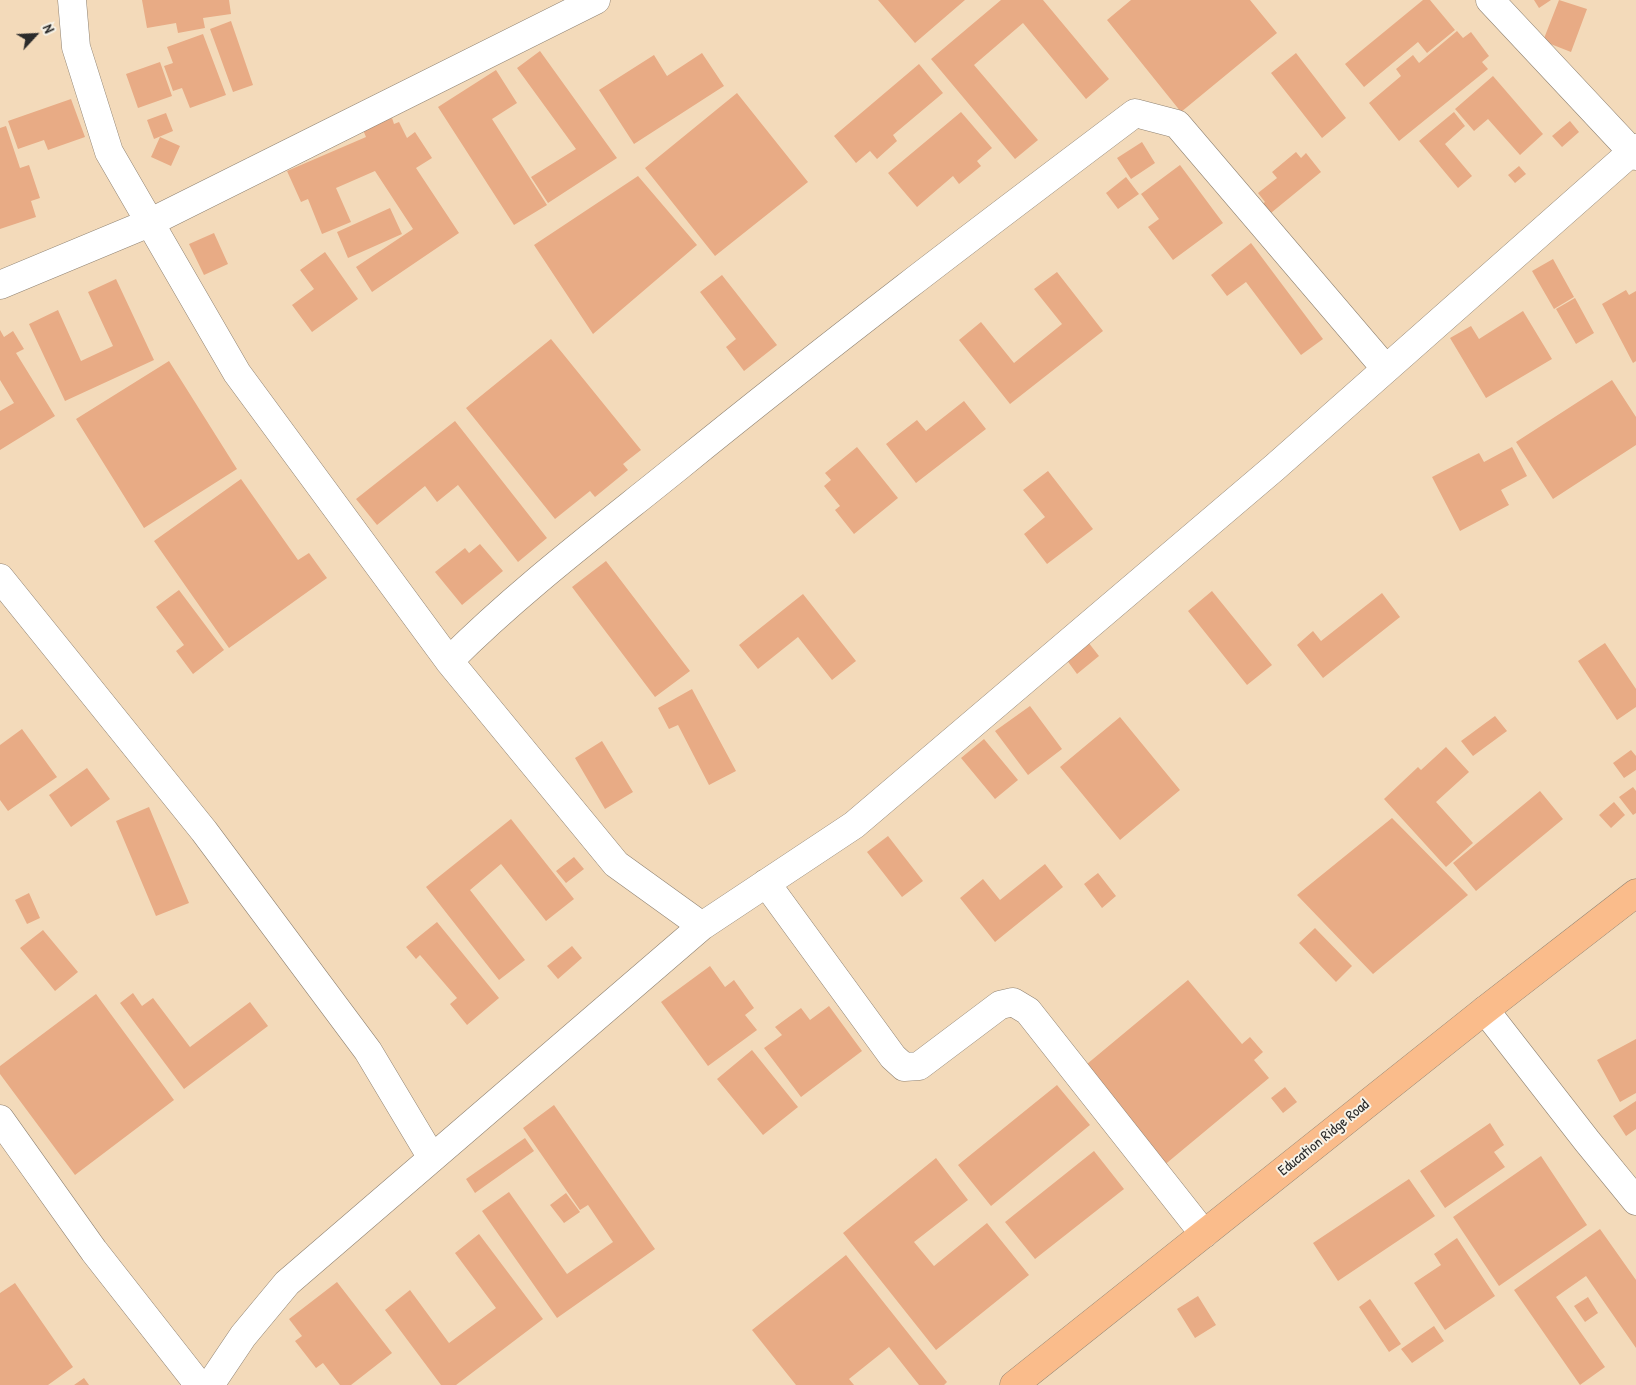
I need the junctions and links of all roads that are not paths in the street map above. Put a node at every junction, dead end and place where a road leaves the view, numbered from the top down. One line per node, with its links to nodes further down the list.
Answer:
1 (72, 0): 5 (street)
2 (596, 0): 5 (street)
3 (1490, 0): 4 (street)
4 (1635, 152): 7 (street)
5 (149, 223): 6 (street); 9 (street)
6 (0, 285)
7 (1386, 369): 9 (street); 10 (street)
8 (0, 578): 15 (street)
9 (449, 661): 12 (street)
10 (766, 883): 12 (street); 17 (street)
11 (1636, 893): 13 (main road, Education Ridge Road)
12 (702, 926): 15 (street)
13 (1485, 1010): 16 (street); 17 (main road, Education Ridge Road)
14 (0, 1118): 18 (street)
15 (432, 1158): 19 (street)
16 (1636, 1201)
17 (1204, 1234): 20 (main road, Education Ridge Road)
18 (199, 1385)
19 (210, 1385)
20 (1014, 1385)

